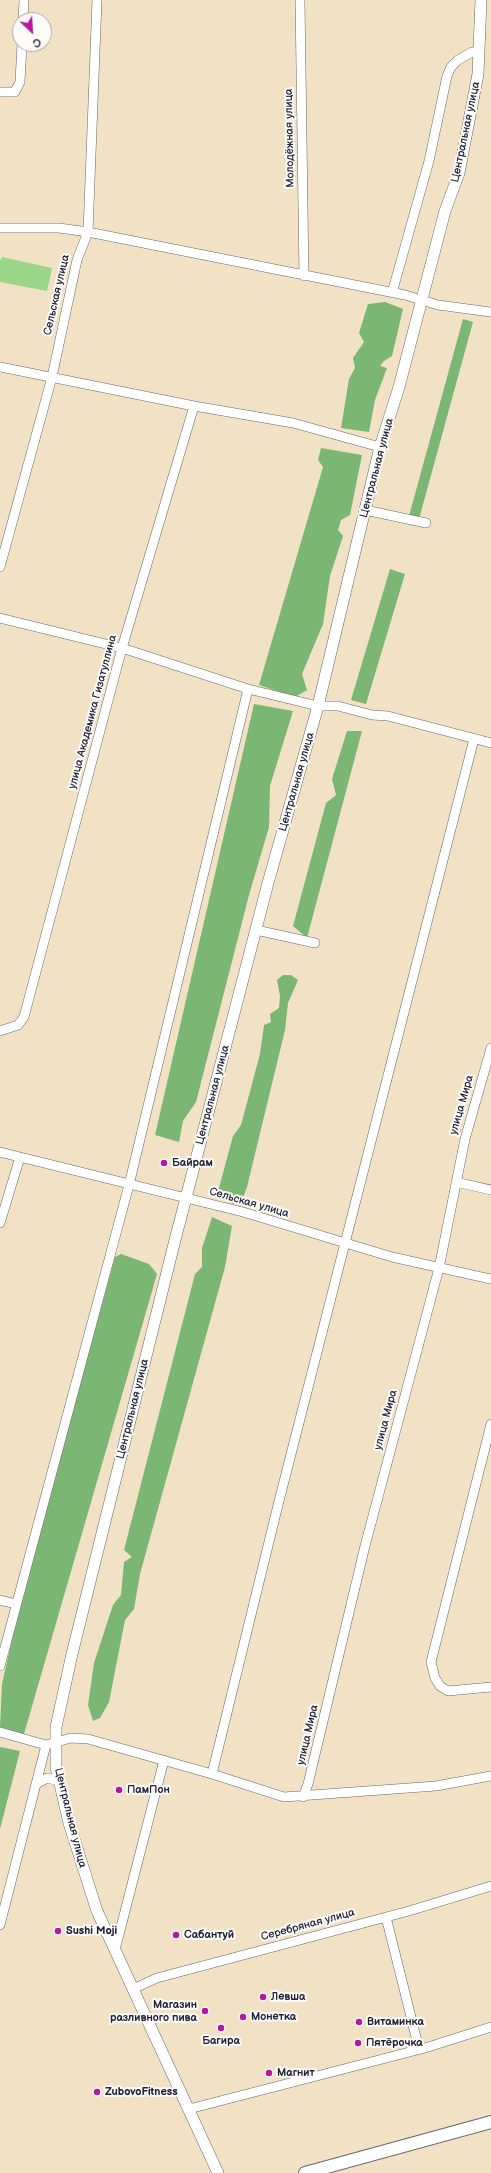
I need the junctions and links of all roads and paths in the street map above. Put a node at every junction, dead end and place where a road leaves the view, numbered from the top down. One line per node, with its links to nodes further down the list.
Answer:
1 (24, 0): 5 (street)
2 (97, 0): 10 (street, Сельская улица)
3 (300, 0): 11 (street, Молодёжная улица)
4 (481, 0): 7 (street, Центральная улица)
5 (23, 12)
6 (22, 52): 8 (street)
7 (479, 52): 12 (street); 13 (street, Центральная улица)
8 (0, 92)
9 (0, 228): 10 (street)
10 (88, 232): 11 (street); 16 (street, Сельская улица)
11 (304, 276): 12 (street)
12 (392, 293): 13 (street)
13 (422, 300): 14 (street); 18 (street, Центральная улица)
14 (491, 312)
15 (0, 367): 16 (street)
16 (52, 376): 17 (street); 21 (street, Сельская улица)
17 (194, 406): 18 (street); 23 (street, улица Академика Гизатуллина)
18 (380, 447): 19 (street, Центральная улица)
19 (365, 510): 20 (street); 25 (street, Центральная улица)
20 (426, 523)
21 (0, 567)
22 (0, 618): 23 (street)
23 (122, 648): 24 (street); 30 (street, улица Академика Гизатуллина)
24 (248, 689): 25 (street); 35 (street)
25 (318, 706): 26 (street); 28 (street, Центральная улица)
26 (474, 739): 27 (street); 39 (street)
27 (491, 743)
28 (256, 930): 29 (street); 37 (street, Центральная улица)
29 (314, 943)
30 (0, 1031)
31 (491, 1048): 34 (street, улица Мира)
32 (0, 1152): 33 (street, Сельская улица)
33 (20, 1157): 35 (street, Сельская улица); 38 (street)
34 (456, 1182): 36 (street); 40 (street, улица Мира)
35 (129, 1185): 37 (street, Сельская улица); 44 (street)
36 (491, 1190)
37 (186, 1200): 39 (street, Сельская улица); 48 (street, Центральная улица)
38 (0, 1223)
39 (346, 1244): 40 (street, Сельская улица); 50 (street)
40 (439, 1268): 41 (street, Сельская улица); 54 (street, улица Мира)
41 (491, 1279)
42 (491, 1424): 46 (street)
43 (0, 1600): 44 (street)
44 (16, 1604): 45 (street)
45 (0, 1666)
46 (491, 1687)
47 (0, 1732): 48 (street)
48 (50, 1744): 49 (street); 52 (street, Центральная улица); 53 (street)
49 (164, 1760): 50 (street); 58 (street)
50 (212, 1774): 54 (street)
51 (491, 1776): 54 (street)
52 (60, 1781): 53 (street); 58 (street, Центральная улица)
53 (36, 1784): 57 (street)
54 (302, 1797)
55 (491, 1886): 56 (street, Серебряная улица)
56 (386, 1917): 59 (street, Серебряная улица); 61 (street)
57 (0, 1925)
58 (115, 1950): 59 (street, Центральная улица)
59 (133, 1989): 62 (street, Центральная улица)
60 (491, 2027): 61 (street)
61 (419, 2050): 62 (street)
62 (189, 2109): 64 (street, Центральная улица)
63 (491, 2122): 65 (main road)
64 (218, 2173)
65 (305, 2173)

